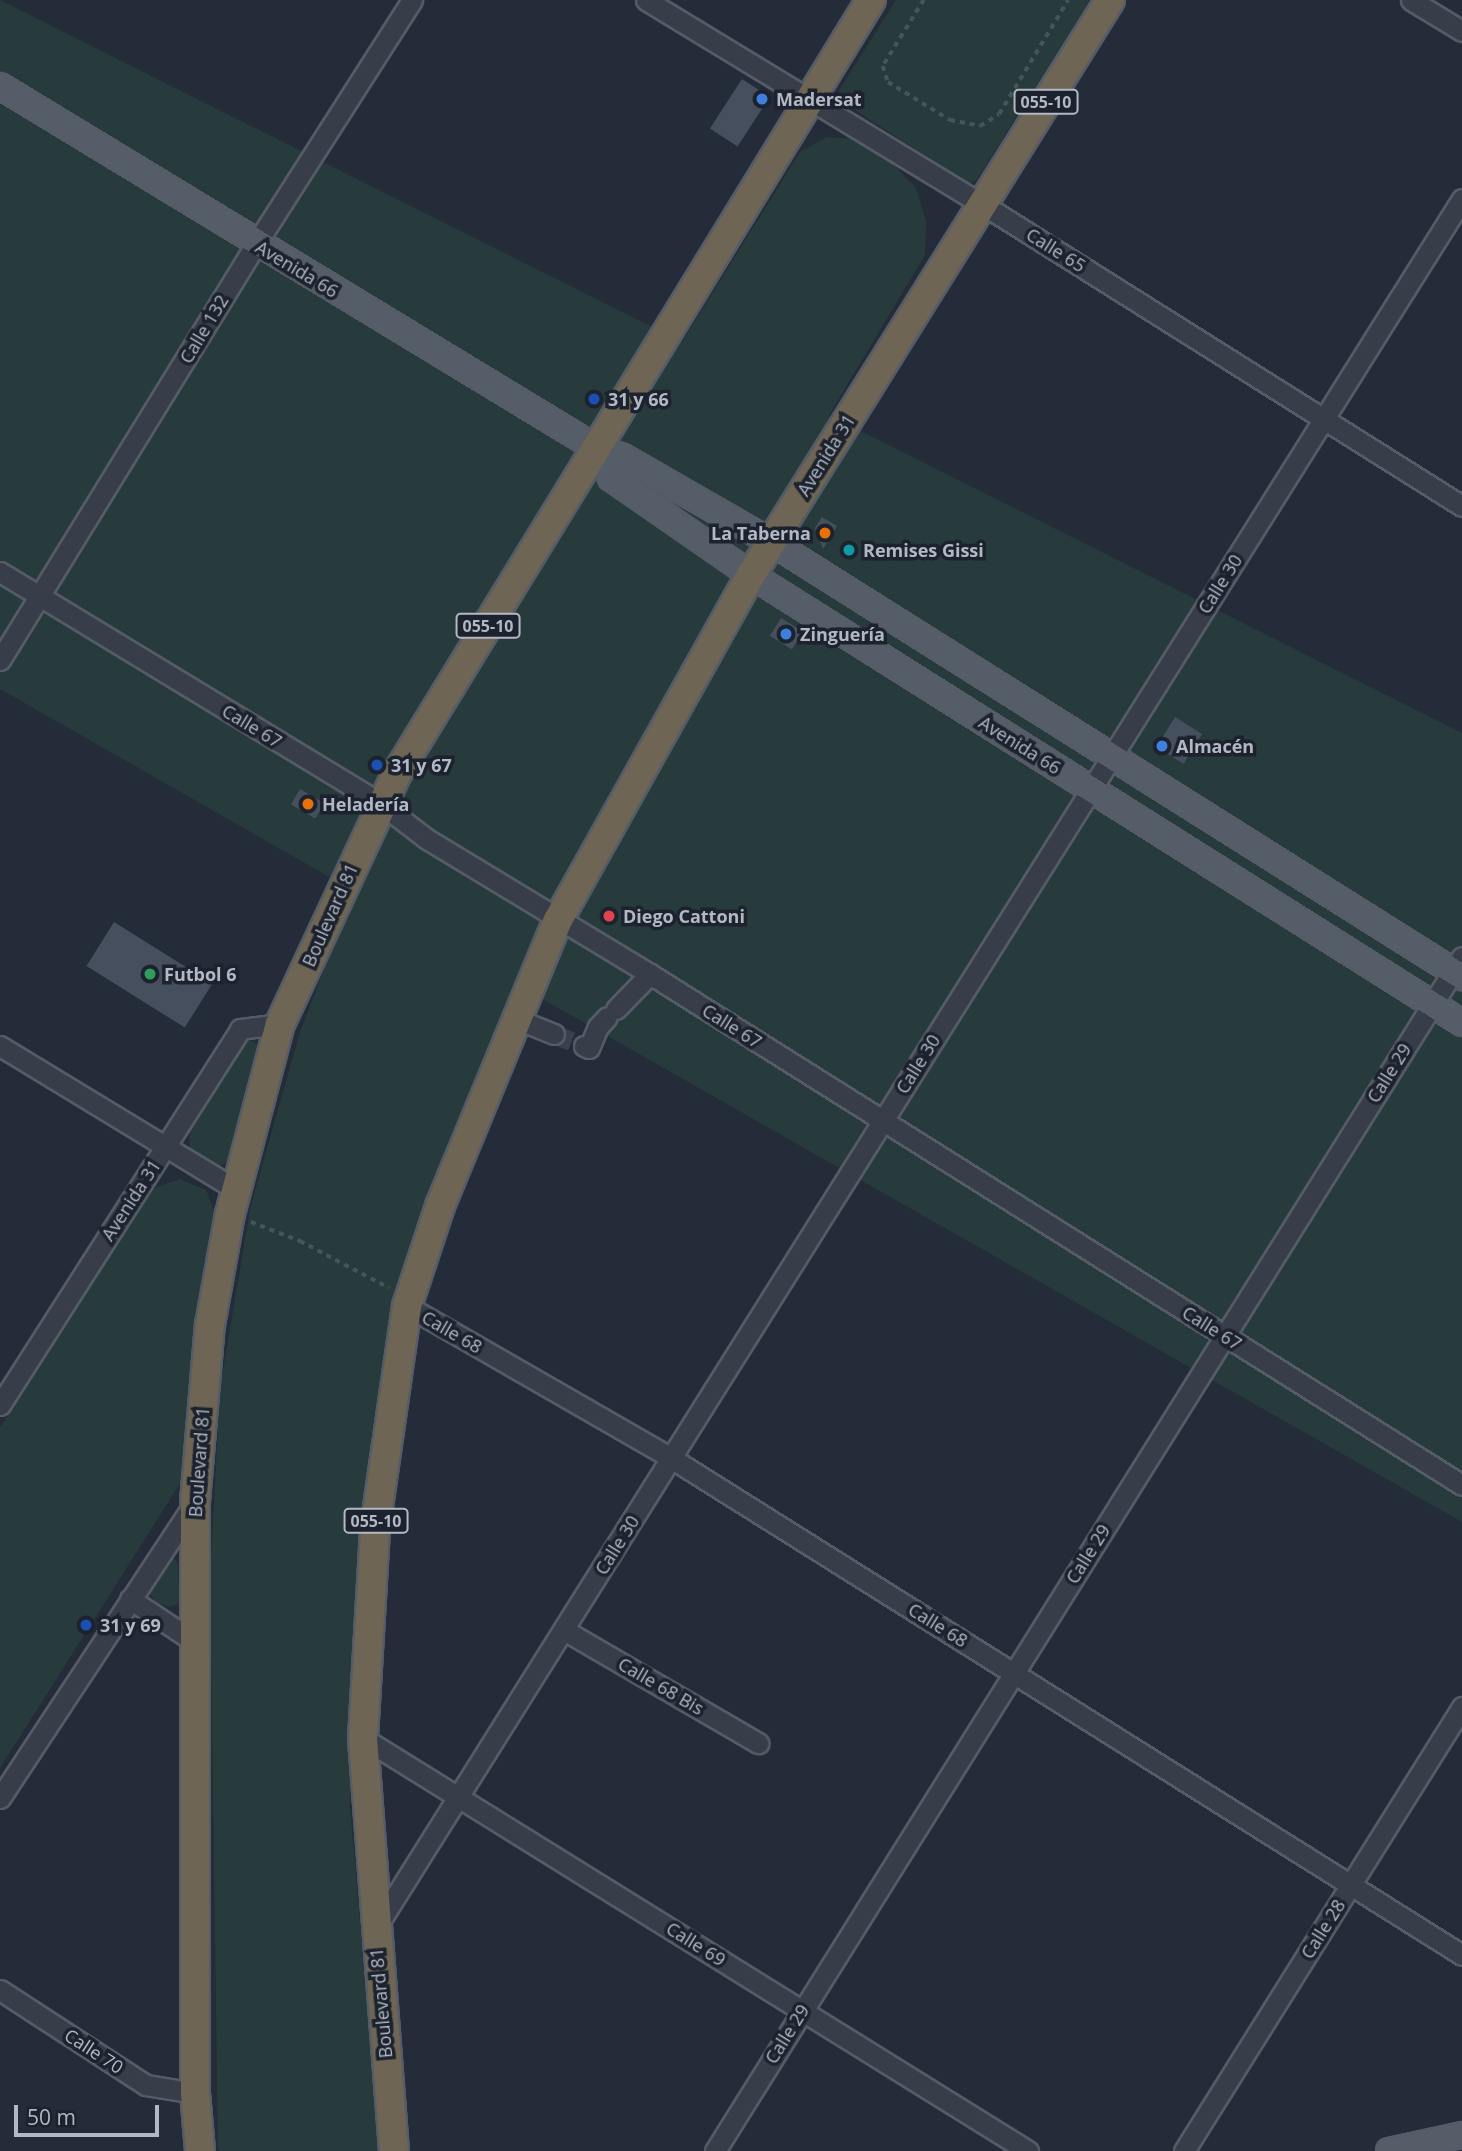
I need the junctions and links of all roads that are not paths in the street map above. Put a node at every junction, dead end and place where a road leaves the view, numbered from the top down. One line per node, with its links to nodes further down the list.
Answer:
1 (412, 0): 11 (street, Calle 132)
2 (646, 0): 8 (street, Calle 65)
3 (871, 0): 8 (highway, 055-10)
4 (1110, 0): 10 (highway, Avenida 31 / 055-10)
5 (1412, 0): 6 (street)
6 (1462, 31)
7 (0, 86): 11 (main road, Avenida 66)
8 (807, 101): 10 (street, Calle 65); 13 (highway, 055-10)
9 (1462, 199): 12 (street, Calle 30)
10 (982, 204): 12 (street, Calle 65); 15 (highway, Avenida 31 / 055-10)
11 (256, 244): 13 (main road, Avenida 66); 18 (street, Calle 132)
12 (1324, 419): 14 (street, Calle 65); 20 (street, Calle 30)
13 (596, 448): 15 (main road, Avenida 66); 17 (main road, Avenida 66); 22 (highway, 055-10)
14 (1462, 506)
15 (771, 542): 17 (highway, Avenida 31 / 055-10); 20 (main road, Avenida 66)
16 (0, 572): 18 (street, Calle 67)
17 (751, 576): 21 (main road, Avenida 66); 23 (highway, Avenida 31 / 055-10)
18 (41, 597): 19 (street, Calle 132); 22 (street, Calle 67)
19 (0, 660)
20 (1112, 757): 21 (street, Calle 30); 24 (main road, Avenida 66)
21 (1091, 790): 26 (main road, Avenida 66); 33 (street, Calle 30)
22 (380, 803): 23 (street, Calle 67); 29 (highway, Boulevard 81 / 055-10)
23 (558, 920): 25 (street, Calle 67); 27 (highway, Boulevard 81 / 055-10)
24 (1459, 968): 26 (street, Calle 29)
25 (650, 974): 32 (street); 33 (street, Calle 67)
26 (1432, 1004): 28 (main road, Avenida 66); 37 (street, Calle 29)
27 (514, 1018): 30 (street); 36 (highway, Boulevard 81 / 055-10)
28 (1462, 1023)
29 (280, 1024): 34 (street, Avenida 31); 35 (highway, Boulevard 81 / 055-10)
30 (554, 1034)
31 (0, 1046): 34 (street)
32 (584, 1046)
33 (883, 1121): 37 (street, Calle 67); 39 (street, Calle 30)
34 (164, 1149): 35 (street); 38 (street, Avenida 31)
35 (233, 1202): 41 (highway, Boulevard 81 / 055-10)
36 (408, 1302): 39 (street, Calle 68); 47 (highway, Boulevard 81 / 055-10)
37 (1225, 1336): 40 (street, Calle 67); 45 (street, Calle 29)
38 (0, 1405)
39 (671, 1458): 43 (street, Calle 30); 45 (street, Calle 68)
40 (1462, 1485)
41 (195, 1502): 42 (street); 44 (highway, Boulevard 81 / 055-10)
42 (130, 1599): 44 (street); 50 (street)
43 (564, 1630): 48 (street, Calle 68 Bis); 49 (street, Calle 30)
44 (192, 1640): 56 (highway, Boulevard 81 / 055-10)
45 (1013, 1673): 51 (street, Calle 68); 55 (street, Calle 29)
46 (1462, 1707): 51 (street, Calle 28)
47 (363, 1738): 49 (street, Calle 69); 52 (highway, Boulevard 81 / 055-10)
48 (758, 1743)
49 (460, 1795): 52 (street, Calle 30); 55 (street, Calle 69)
50 (0, 1798)
51 (1350, 1885): 53 (street, Calle 68); 62 (street, Calle 28)
52 (375, 1930): 59 (highway, Boulevard 81 / 055-10)
53 (1462, 1955)
54 (0, 1990): 56 (street, Calle 70)
55 (802, 2010): 60 (street, Calle 29); 61 (street, Calle 69)
56 (195, 2093): 58 (highway, Boulevard 81 / 055-10)
57 (1462, 2135): 63 (main road)
58 (200, 2151)
59 (394, 2151)
60 (715, 2151)
61 (1028, 2151)
62 (1184, 2151)
63 (1389, 2151)

